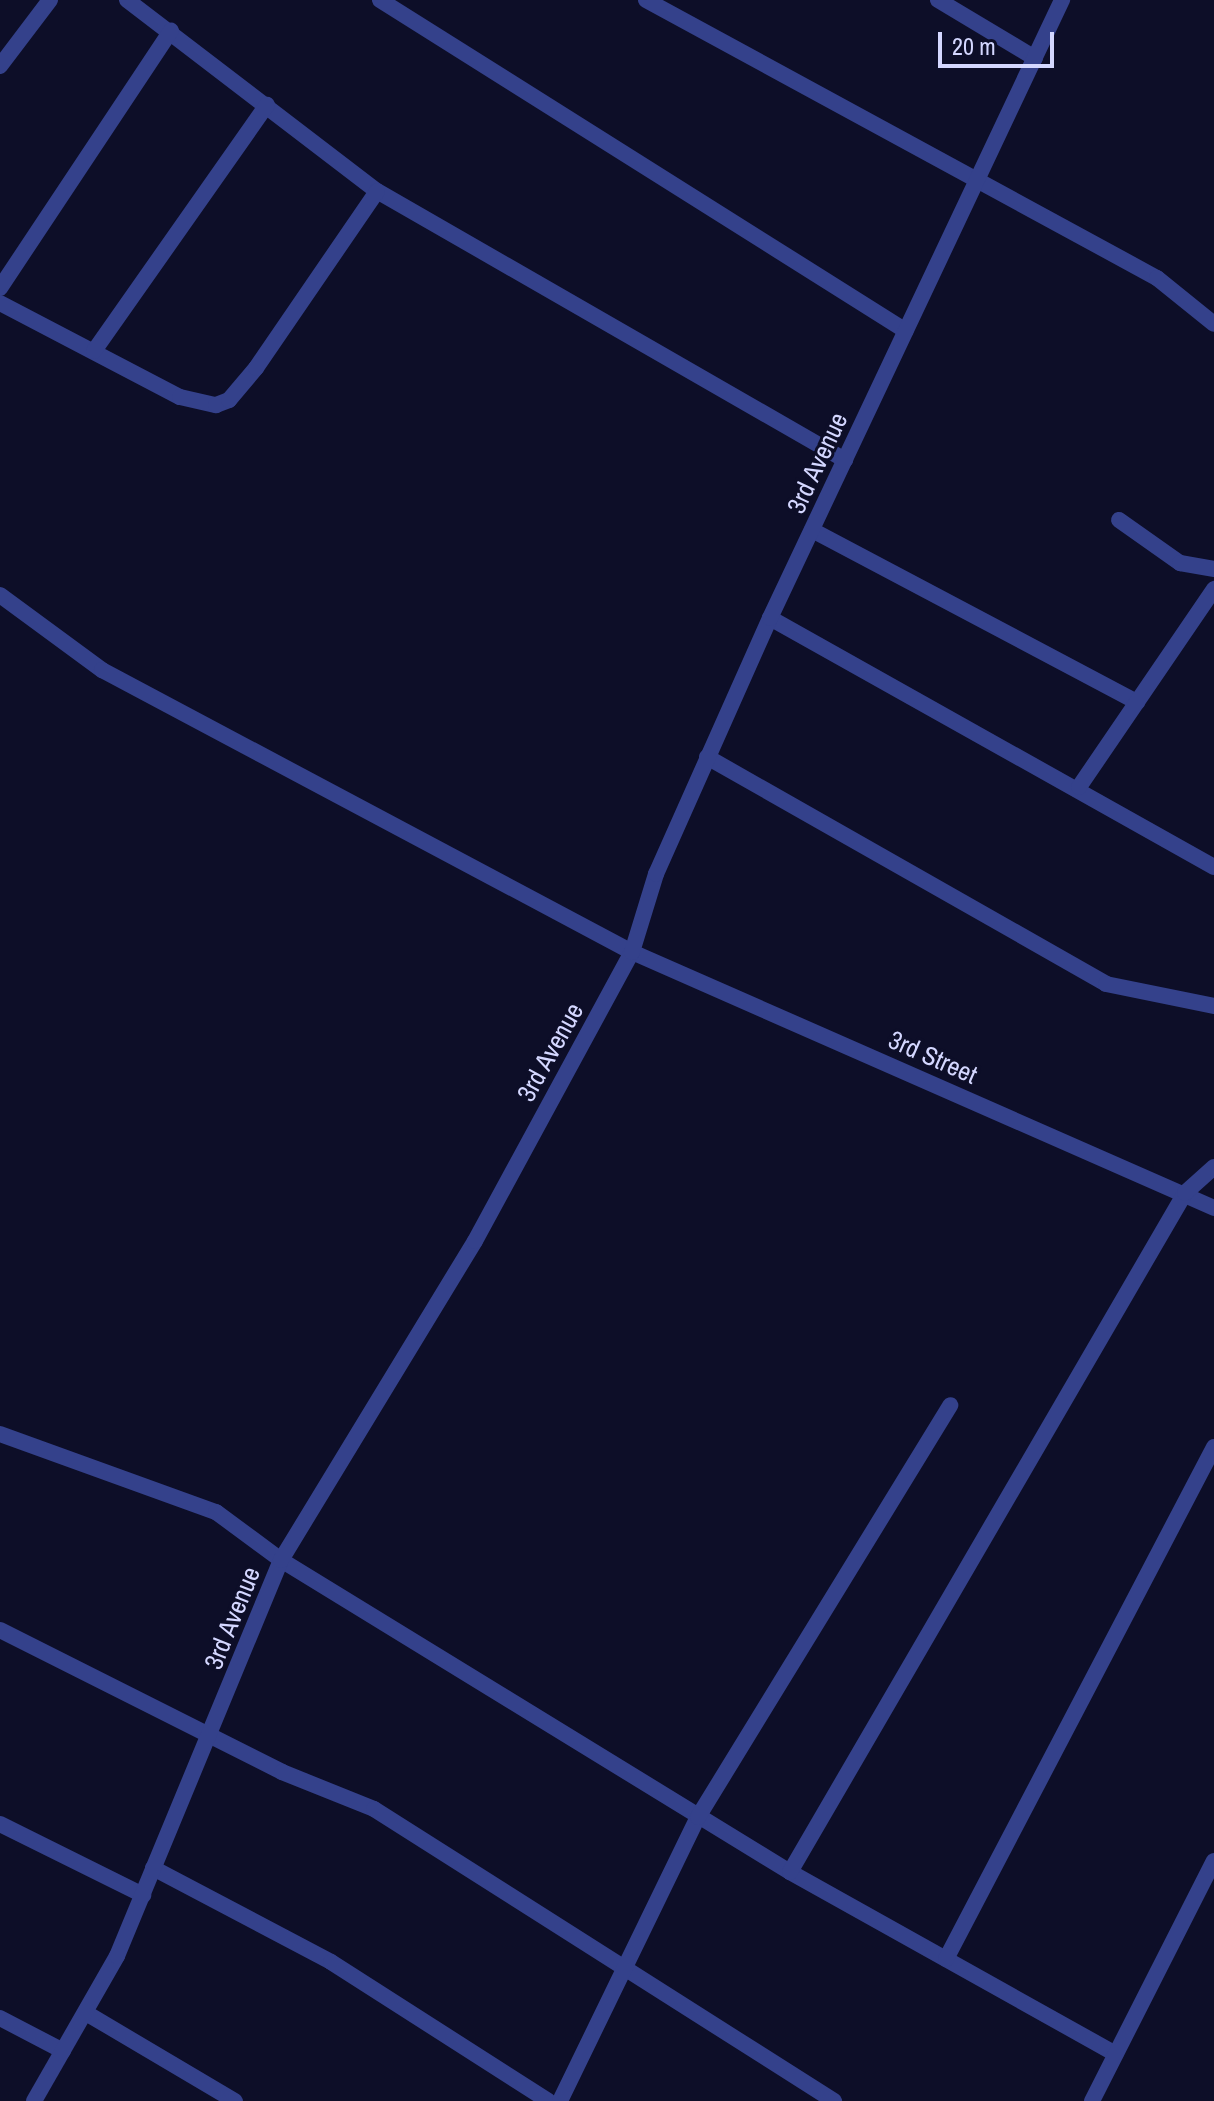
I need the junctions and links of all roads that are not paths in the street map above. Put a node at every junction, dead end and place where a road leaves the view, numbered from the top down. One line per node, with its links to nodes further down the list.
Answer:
1 (50, 0): 9 (street)
2 (127, 0): 7 (street)
3 (380, 0): 16 (street)
4 (646, 0): 11 (street)
5 (938, 0): 8 (street)
6 (1062, 0): 8 (street, 3rd Avenue)
7 (171, 31): 10 (street); 13 (street)
8 (1035, 58): 11 (street, 3rd Avenue)
9 (0, 66)
10 (267, 105): 12 (street); 17 (street)
11 (977, 183): 15 (street); 16 (street, 3rd Avenue)
12 (377, 191): 17 (street); 18 (street)
13 (0, 288)
14 (0, 303): 17 (street)
15 (1214, 324)
16 (906, 331): 18 (street, 3rd Avenue)
17 (94, 351)
18 (845, 460): 20 (street, 3rd Avenue)
19 (1119, 520): 21 (street)
20 (812, 530): 24 (street, 3rd Avenue); 25 (street)
21 (1214, 569)
22 (1214, 589): 25 (street)
23 (0, 595): 29 (street, 3rd Street)
24 (770, 618): 26 (street, 3rd Avenue); 27 (street)
25 (1137, 702): 27 (street)
26 (707, 757): 29 (street, 3rd Avenue); 30 (street)
27 (1079, 787): 28 (street)
28 (1214, 867)
29 (632, 952): 32 (street, 3rd Street); 37 (street, 3rd Avenue)
30 (1214, 1006)
31 (1214, 1167): 32 (street)
32 (1185, 1193): 33 (street, 3rd Street); 44 (street)
33 (1214, 1208)
34 (950, 1405): 40 (street)
35 (0, 1434): 37 (street)
36 (1214, 1447): 46 (street)
37 (281, 1560): 39 (street, 3rd Avenue); 40 (street)
38 (0, 1630): 39 (street)
39 (209, 1736): 43 (street, 3rd Avenue); 47 (street)
40 (698, 1817): 44 (street); 47 (street)
41 (0, 1824): 45 (street)
42 (1214, 1861): 51 (street)
43 (153, 1868): 45 (street, 3rd Avenue); 54 (street)
44 (790, 1872): 46 (street)
45 (143, 1895): 48 (street, 3rd Avenue)
46 (946, 1959): 51 (street)
47 (625, 1970): 55 (street); 56 (street)
48 (86, 2013): 50 (street, 3rd Avenue); 53 (street)
49 (0, 2018): 50 (street)
50 (63, 2051): 52 (street, 3rd Avenue)
51 (1116, 2054): 57 (street)
52 (34, 2101)
53 (235, 2101)
54 (548, 2101)
55 (560, 2101)
56 (834, 2101)
57 (1092, 2101)

